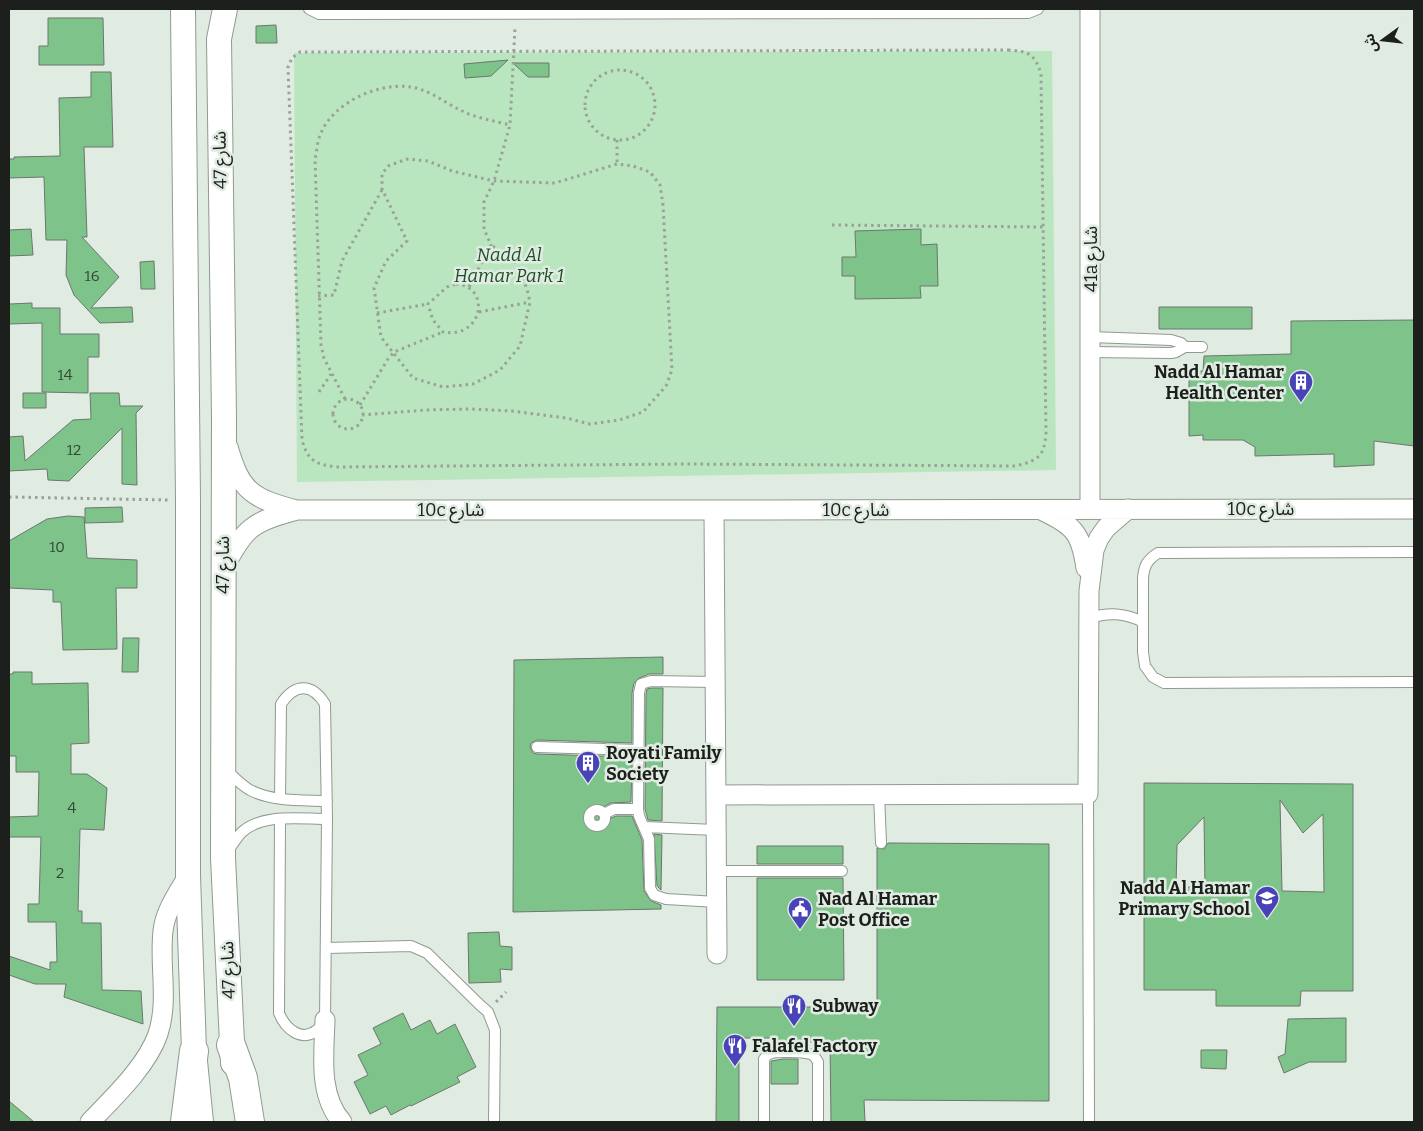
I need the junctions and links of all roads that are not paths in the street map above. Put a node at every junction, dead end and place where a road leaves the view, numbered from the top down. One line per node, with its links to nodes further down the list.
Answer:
1 (183, 9): 43 (street, شارع 47)
2 (225, 9): 11 (street, شارع 47)
3 (309, 9): 6 (lane)
4 (1038, 9): 7 (lane)
5 (1090, 9): 8 (street, 41a شارع)
6 (697, 11): 7 (lane)
7 (715, 11)
8 (1090, 344): 9 (lane); 9 (lane); 13 (street, 41a شارع)
9 (1185, 347): 10 (lane)
10 (1202, 347)
11 (224, 434): 16 (street, 10c شارع); 19 (street, شارع 47)
12 (1037, 508): 13 (street, 10c شارع); 17 (street, 10c شارع); 20 (street)
13 (1090, 509): 14 (street, 10c شارع)
14 (1128, 509): 15 (street, 10c شارع); 20 (street)
15 (1414, 509)
16 (297, 510): 17 (street, 10c شارع); 19 (street, 10c شارع)
17 (714, 511): 23 (street)
18 (1414, 552): 22 (lane)
19 (223, 571): 27 (street, شارع 47)
20 (1090, 591): 21 (street)
21 (1089, 618): 22 (lane); 29 (street)
22 (1143, 622): 24 (lane)
23 (715, 682): 26 (lane); 30 (street)
24 (1414, 682)
25 (537, 747): 26 (lane)
26 (638, 750): 33 (lane)
27 (223, 766): 31 (lane); 40 (street, شارع 47)
28 (879, 794): 29 (street); 30 (street); 39 (lane)
29 (1088, 794): 59 (lane)
30 (716, 795): 38 (street)
31 (280, 798): 32 (lane); 32 (lane)
32 (327, 801): 36 (lane)
33 (638, 809): 34 (lane); 37 (lane)
34 (604, 814)
35 (280, 819): 36 (lane); 40 (lane); 47 (lane)
36 (327, 819): 45 (lane)
37 (645, 827): 38 (lane); 44 (lane)
38 (716, 830): 41 (street)
39 (881, 843)
40 (223, 858): 48 (street, شارع 47)
41 (716, 871): 42 (lane); 44 (street)
42 (842, 871)
43 (188, 876): 49 (street, شارع 47); 50 (street)
44 (717, 902): 46 (street)
45 (326, 948): 47 (lane); 56 (lane)
46 (717, 954)
47 (324, 1020): 55 (street)
48 (231, 1045): 53 (street, شارع 47); 54 (main road)
49 (194, 1051): 51 (main road); 52 (street, شارع 47)
50 (90, 1122)
51 (185, 1122)
52 (201, 1122)
53 (238, 1122)
54 (250, 1122)
55 (342, 1122)
56 (494, 1122)
57 (764, 1122): 58 (lane)
58 (818, 1122)
59 (1090, 1122)

